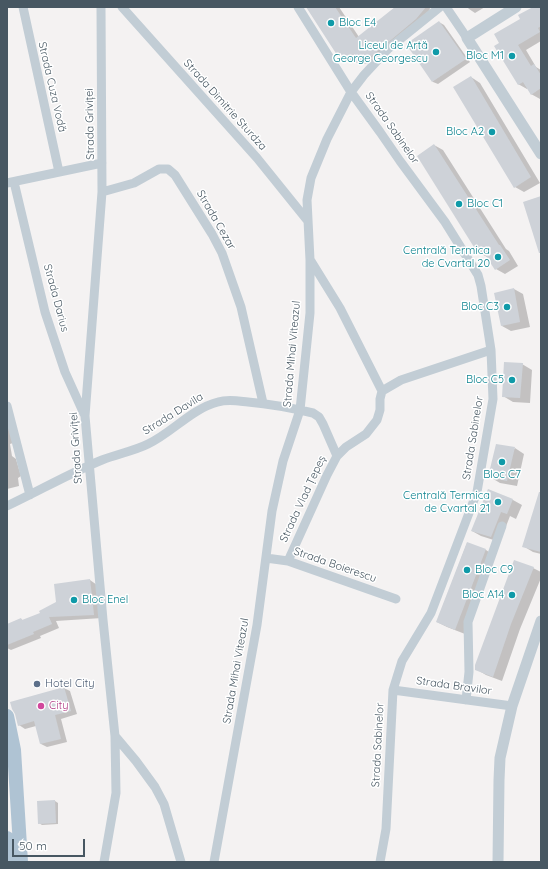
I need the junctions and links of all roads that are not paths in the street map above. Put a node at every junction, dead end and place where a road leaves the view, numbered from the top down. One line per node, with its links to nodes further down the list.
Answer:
1 (23, 7): 12 (street, Strada Cuza Vodă)
2 (101, 7): 11 (street, Strada Griviței)
3 (122, 7): 15 (street, Strada Dimitrie Sturdza)
4 (298, 7): 9 (street, Strada Sabinelor)
5 (440, 7): 9 (street, Strada Mihai Viteazul)
6 (446, 7): 8 (street)
7 (516, 7): 8 (street)
8 (466, 38): 10 (street)
9 (351, 92): 15 (street, Strada Mihai Viteazul); 17 (street, Strada Sabinelor)
10 (541, 154)
11 (102, 164): 12 (street); 14 (street, Strada Griviței)
12 (59, 172): 13 (street)
13 (11, 183): 22 (street, Strada Darius)
14 (102, 192): 19 (street, Strada Cezar); 22 (street, Strada Griviței)
15 (308, 220): 16 (street, Strada Mihai Viteazul)
16 (310, 260): 18 (street); 21 (street, Strada Mihai Viteazul)
17 (491, 350): 18 (street); 32 (street, Strada Sabinelor)
18 (382, 391): 23 (street, Strada Vlad Țepeș)
19 (263, 403): 21 (street, Strada Davila); 24 (street, Strada Davila)
20 (7, 406): 25 (street)
21 (300, 410): 23 (street, Strada Davila); 28 (street, Strada Mihai Viteazul)
22 (85, 416): 24 (street, Strada Griviței)
23 (337, 456): 29 (street, Strada Vlad Țepeș)
24 (89, 465): 25 (street, Strada Davila); 36 (street, Strada Griviței)
25 (30, 495): 26 (street, Strada Davila)
26 (7, 506)
27 (502, 526): 33 (street)
28 (266, 558): 29 (street, Strada Boierescu); 42 (street, Strada Mihai Viteazul)
29 (288, 561): 30 (street, Strada Boierescu)
30 (396, 598)
31 (541, 621): 34 (street)
32 (393, 690): 33 (street, Strada Bravilor); 43 (street, Strada Sabinelor)
33 (466, 700): 34 (street, Strada Bravilor)
34 (512, 706): 44 (street)
35 (7, 716): 39 (main road)
36 (115, 736): 40 (street, Strada Griviței); 41 (street)
37 (7, 838): 38 (main road)
38 (8, 862)
39 (21, 862)
40 (104, 862)
41 (181, 862)
42 (214, 862)
43 (380, 862)
44 (498, 862)

